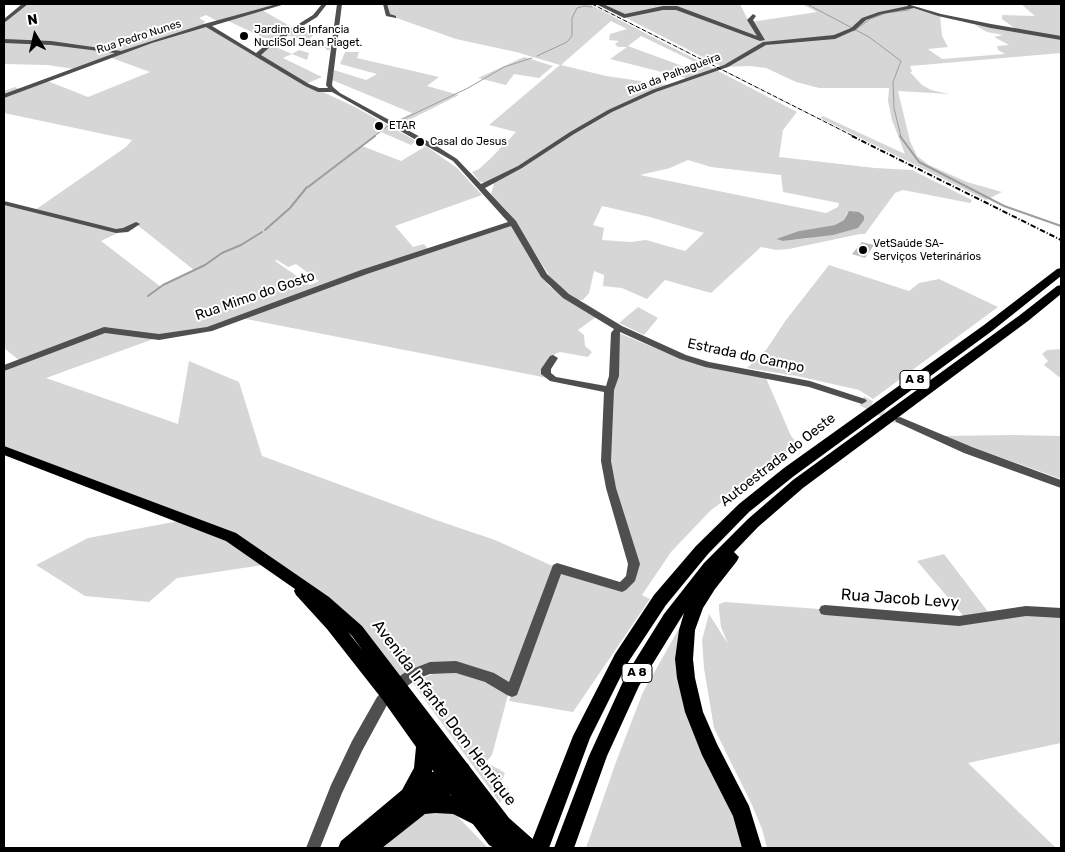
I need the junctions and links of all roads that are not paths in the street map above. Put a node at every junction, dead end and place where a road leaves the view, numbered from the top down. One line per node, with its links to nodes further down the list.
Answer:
1 (25, 4): 11 (street)
2 (282, 4): 12 (street, Rua Pedro Nunes)
3 (325, 4): 17 (street)
4 (340, 4): 18 (street)
5 (385, 4): 9 (street)
6 (599, 4): 15 (street)
7 (905, 4): 8 (street)
8 (913, 7): 13 (street); 15 (street, Rua da Palhagueira)
9 (394, 16)
10 (753, 16): 15 (street)
11 (4, 21)
12 (206, 25): 16 (street, Rua Pedro Nunes); 17 (street, Estrada do Campo)
13 (1061, 38)
14 (4, 41): 16 (street)
15 (764, 41): 20 (street, Rua da Palhagueira)
16 (121, 52): 19 (street, Rua Pedro Nunes)
17 (257, 55): 18 (street, Estrada do Campo)
18 (332, 90): 20 (street, Estrada do Campo)
19 (4, 96)
20 (482, 187): 22 (street, Estrada do Campo)
21 (4, 203): 23 (street)
22 (513, 223): 26 (street, Estrada do Campo); 28 (street, Rua Mimo do Gosto)
23 (136, 224)
24 (1061, 271): 40 (highway, Autoestrada do Oeste / A 8)
25 (1061, 288): 34 (highway, A 8)
26 (619, 328): 29 (street); 30 (street, Estrada do Campo)
27 (553, 358): 29 (street)
28 (4, 368)
29 (608, 390): 37 (street)
30 (862, 401)
31 (900, 420): 33 (street)
32 (4, 450): 37 (main road, Avenida Infante Dom Henrique)
33 (1061, 484)
34 (753, 522): 49 (highway, A 8); 50 (highway)
35 (826, 610): 36 (street, Rua Jacob Levy)
36 (1061, 612)
37 (393, 689): 38 (main road, Avenida Infante Dom Henrique); 39 (main road, Avenida Infante Dom Henrique); 44 (street)
38 (426, 747): 39 (main road, Avenida Infante Dom Henrique); 41 (highway)
39 (455, 775): 41 (highway); 42 (main road, Avenida Infante Dom Henrique); 43 (main road, Avenida Infante Dom Henrique)
40 (564, 780): 47 (highway); 48 (highway, Autoestrada do Oeste / A 8)
41 (416, 800): 42 (highway); 45 (highway); 46 (highway)
42 (479, 817): 43 (main road, Avenida Infante Dom Henrique)
43 (502, 837): 47 (main road, Avenida Infante Dom Henrique)
44 (312, 848)
45 (348, 848)
46 (366, 848)
47 (529, 848)
48 (539, 848)
49 (564, 848)
50 (752, 848)

